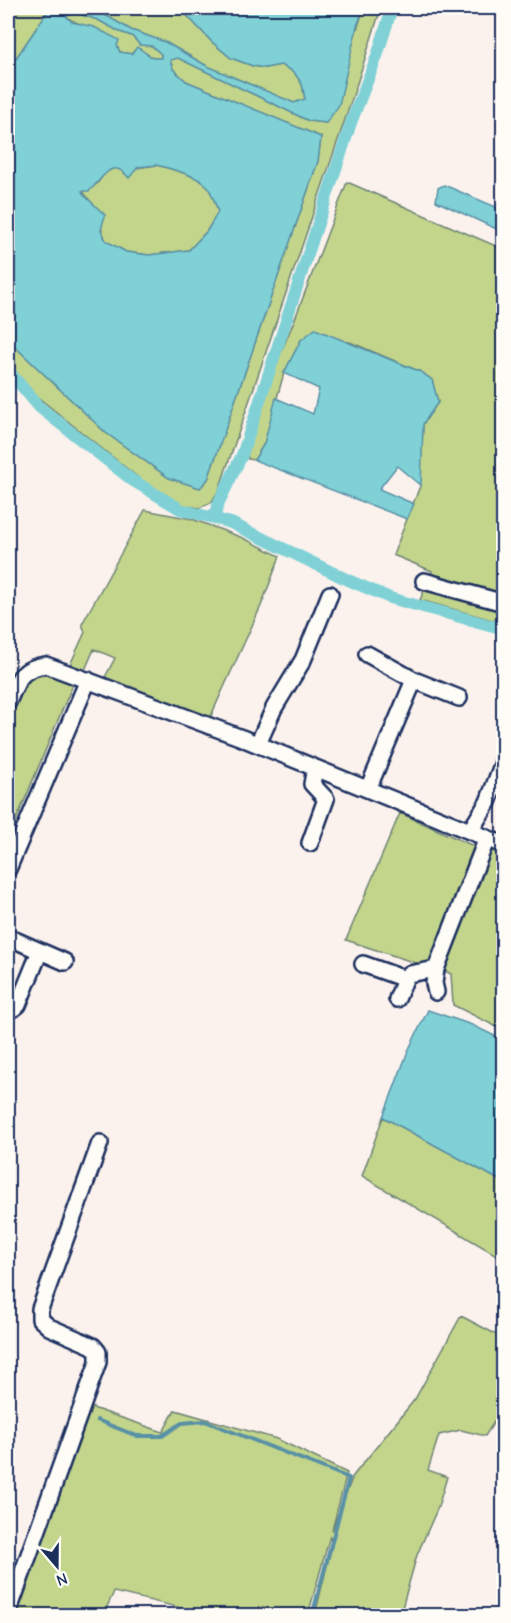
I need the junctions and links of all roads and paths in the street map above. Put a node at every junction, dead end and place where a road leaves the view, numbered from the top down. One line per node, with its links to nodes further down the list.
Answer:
1 (424, 581): 3 (street)
2 (330, 594): 9 (street)
3 (504, 603)
4 (367, 654): 6 (street)
5 (88, 680): 8 (street); 9 (street); 17 (street)
6 (414, 680): 7 (street); 12 (street)
7 (459, 698)
8 (8, 702)
9 (258, 744): 11 (street)
10 (503, 764): 13 (street)
11 (315, 768): 12 (street); 15 (street)
12 (368, 789): 13 (street)
13 (470, 831): 14 (street)
14 (487, 838): 16 (street); 22 (street)
15 (310, 843)
16 (504, 845)
17 (8, 869)
18 (8, 937): 19 (street)
19 (40, 951): 20 (street); 26 (street)
20 (65, 962)
21 (363, 964): 23 (street)
22 (436, 969): 23 (street); 24 (street)
23 (405, 979): 25 (street)
24 (436, 992)
25 (397, 999)
26 (8, 1008)
27 (100, 1143): 28 (street)
28 (8, 1613)

